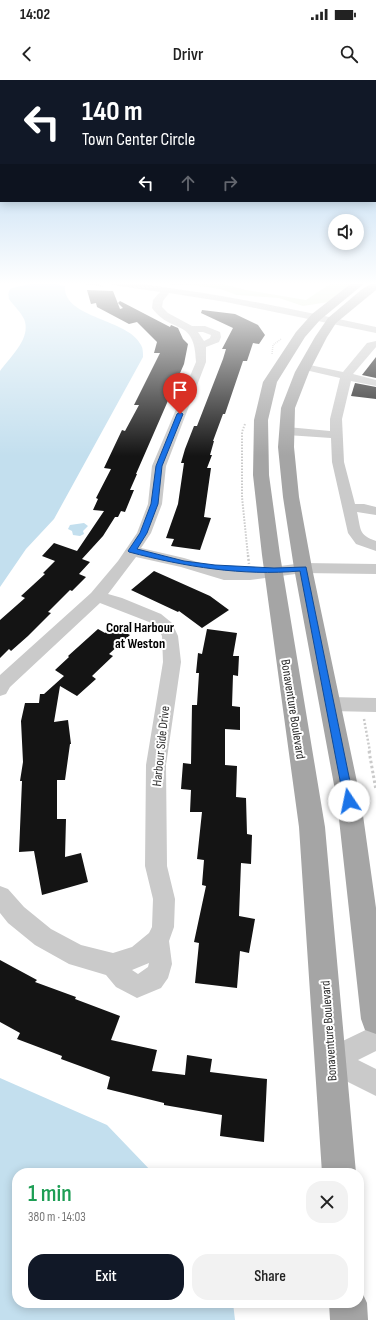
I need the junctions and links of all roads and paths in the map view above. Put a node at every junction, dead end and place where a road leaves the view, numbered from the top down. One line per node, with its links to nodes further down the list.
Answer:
1 (198, 340): 6 (street)
2 (215, 340): 6 (street)
3 (297, 340): 19 (main road, Bonaventure Boulevard)
4 (319, 340): 7 (main road, Bonaventure Boulevard)
5 (376, 344): 8 (street)
6 (200, 346): 15 (street)
7 (305, 367): 8 (street); 10 (main road, Bonaventure Boulevard)
8 (346, 376): 9 (street); 11 (street)
9 (376, 383)
10 (287, 431): 11 (street); 16 (main road, Bonaventure Boulevard)
11 (336, 435): 12 (street)
12 (349, 508): 13 (street); 14 (street)
13 (373, 509)
14 (376, 546)
15 (132, 551): 18 (street); 20 (street)
16 (303, 568): 17 (street); 19 (street); 22 (main road, Bonaventure Boulevard)
17 (376, 569)
18 (215, 570): 19 (street); 19 (street)
19 (261, 570): 28 (main road, Bonaventure Boulevard)
20 (97, 597): 21 (street); 25 (street, Harbour Side Drive)
21 (0, 689)
22 (330, 704): 23 (street); 26 (main road, Bonaventure Boulevard)
23 (369, 705): 24 (path)
24 (376, 790)
25 (0, 896)
26 (376, 1019)
27 (376, 1038): 28 (street)
28 (331, 1060): 29 (street); 30 (main road, Bonaventure Boulevard)
29 (376, 1083)
30 (339, 1168)
31 (348, 1308): 32 (main road)
32 (349, 1320)

